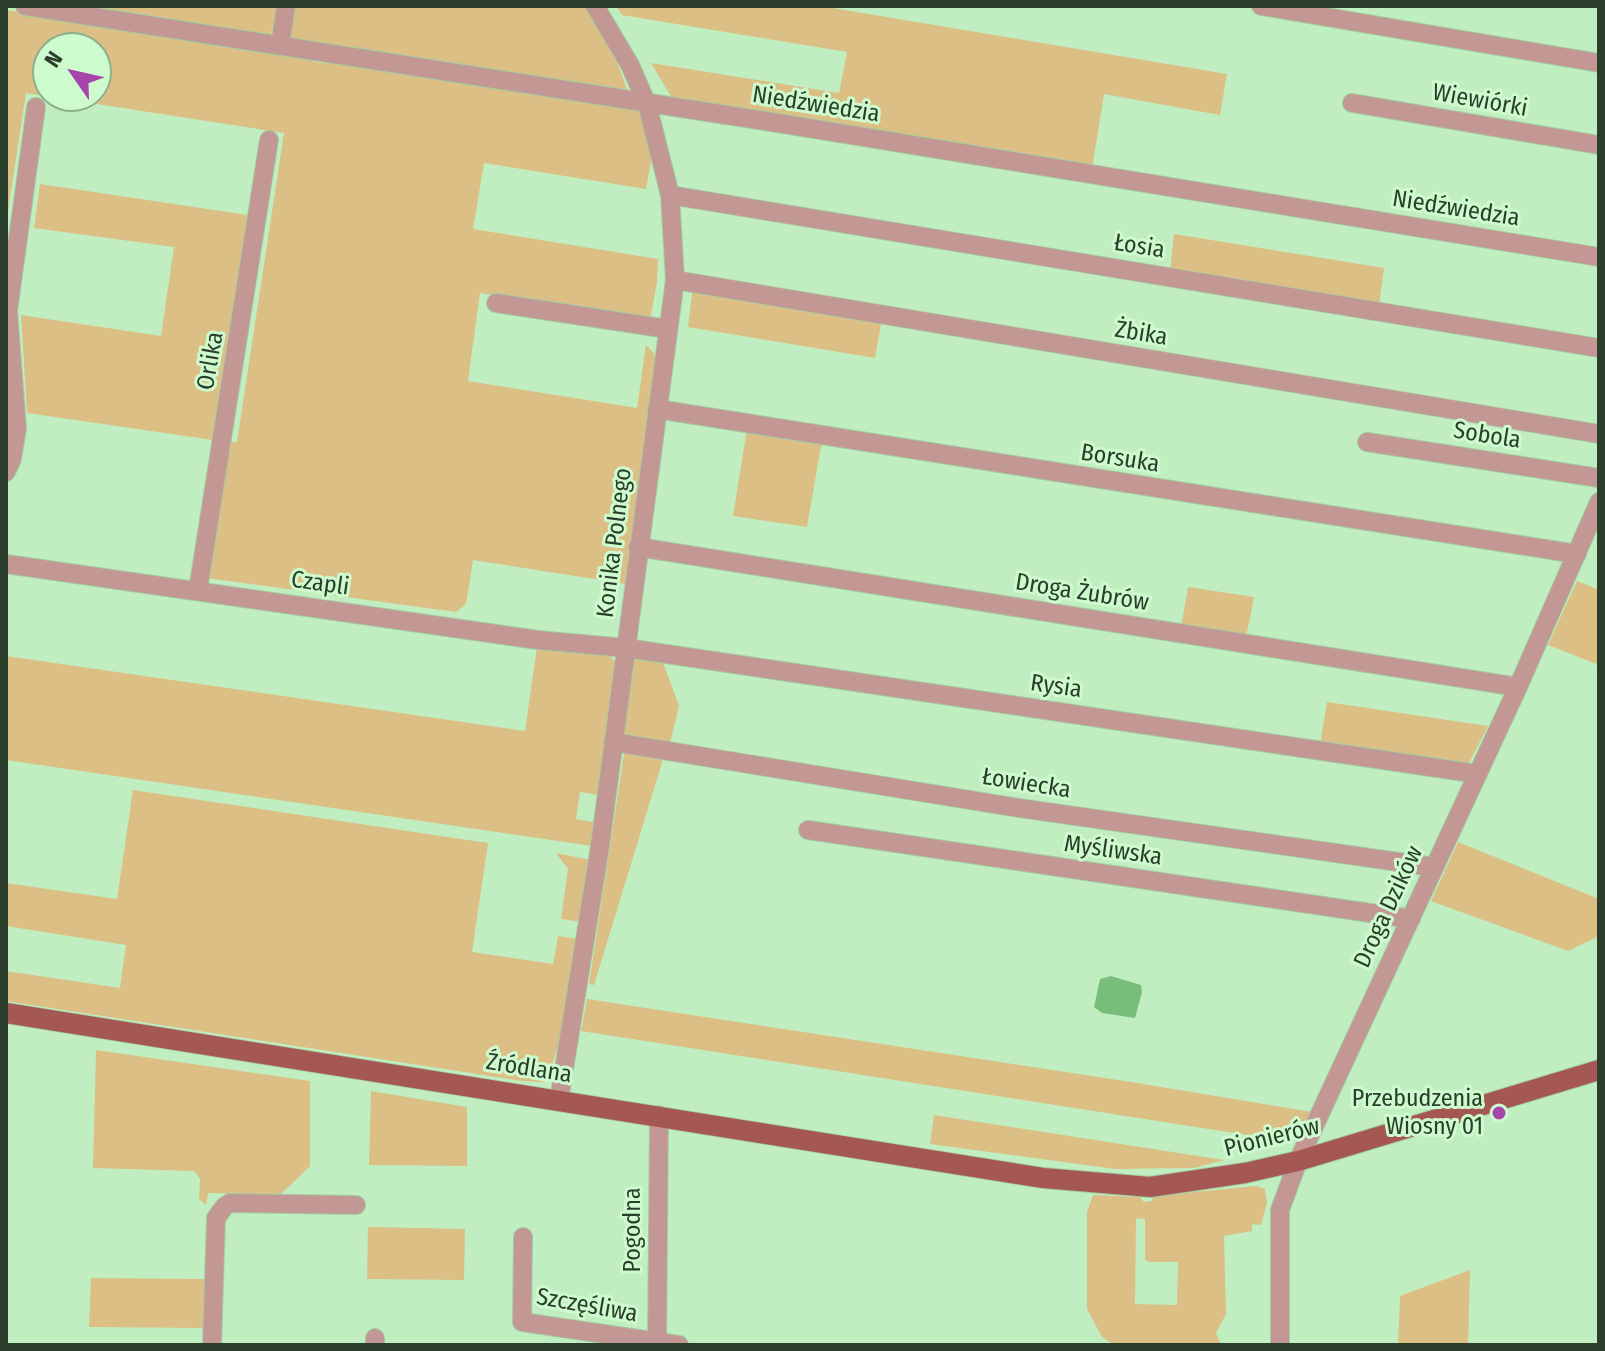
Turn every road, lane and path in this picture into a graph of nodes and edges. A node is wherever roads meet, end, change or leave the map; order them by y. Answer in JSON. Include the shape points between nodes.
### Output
{"nodes":[{"id":1,"x":25,"y":6,"type":"edge"},
{"id":2,"x":286,"y":6,"type":"edge"},
{"id":3,"x":595,"y":6,"type":"edge"},
{"id":4,"x":1261,"y":6,"type":"edge"},
{"id":5,"x":280,"y":46,"type":"junction"},
{"id":6,"x":1599,"y":63,"type":"edge"},
{"id":7,"x":1352,"y":103,"type":"dead end"},
{"id":8,"x":647,"y":104,"type":"junction"},
{"id":9,"x":35,"y":112,"type":"edge"},
{"id":10,"x":269,"y":140,"type":"dead end"},
{"id":11,"x":1599,"y":145,"type":"edge"},
{"id":12,"x":670,"y":195,"type":"junction"},
{"id":13,"x":1599,"y":257,"type":"edge"},
{"id":14,"x":675,"y":280,"type":"junction"},
{"id":15,"x":496,"y":303,"type":"dead end"},
{"id":16,"x":668,"y":329,"type":"junction"},
{"id":17,"x":1599,"y":348,"type":"edge"},
{"id":18,"x":657,"y":409,"type":"junction"},
{"id":19,"x":1599,"y":434,"type":"edge"},
{"id":20,"x":1367,"y":442,"type":"dead end"},
{"id":21,"x":6,"y":472,"type":"edge"},
{"id":22,"x":1599,"y":478,"type":"edge"},
{"id":23,"x":1599,"y":502,"type":"edge"},
{"id":24,"x":638,"y":547,"type":"junction"},
{"id":25,"x":1577,"y":554,"type":"junction"},
{"id":26,"x":6,"y":564,"type":"edge"},
{"id":27,"x":198,"y":590,"type":"junction"},
{"id":28,"x":626,"y":648,"type":"junction"},
{"id":29,"x":1518,"y":687,"type":"junction"},
{"id":30,"x":613,"y":742,"type":"junction"},
{"id":31,"x":1478,"y":774,"type":"junction"},
{"id":32,"x":808,"y":830,"type":"dead end"},
{"id":33,"x":1434,"y":867,"type":"junction"},
{"id":34,"x":1411,"y":919,"type":"junction"},
{"id":35,"x":6,"y":1013,"type":"edge"},
{"id":36,"x":1599,"y":1070,"type":"edge"},
{"id":37,"x":559,"y":1100,"type":"junction"},
{"id":38,"x":659,"y":1115,"type":"junction"},
{"id":39,"x":1298,"y":1161,"type":"junction"},
{"id":40,"x":1043,"y":1178,"type":"joint"},
{"id":41,"x":356,"y":1205,"type":"dead end"},
{"id":42,"x":523,"y":1237,"type":"dead end"},
{"id":43,"x":657,"y":1344,"type":"edge"},
{"id":44,"x":212,"y":1345,"type":"edge"},
{"id":45,"x":679,"y":1345,"type":"edge"},
{"id":46,"x":1280,"y":1345,"type":"edge"}],
"edges":[{"from":1,"to":5,"type":"street","name":"Niedźwiedzia"},
{"from":2,"to":5,"type":"street"},
{"from":3,"to":8,"type":"street","name":"Konika Polnego"},
{"from":4,"to":6,"type":"street"},
{"from":5,"to":8,"type":"street","name":"Niedźwiedzia"},
{"from":7,"to":11,"type":"street","name":"Wiewiórki"},
{"from":8,"to":12,"type":"street","name":"Konika Polnego"},
{"from":8,"to":13,"type":"street","name":"Niedźwiedzia"},
{"from":9,"to":21,"type":"street","via":[[8,311],[17,428]]},
{"from":10,"to":27,"type":"street","name":"Orlika"},
{"from":12,"to":14,"type":"street","name":"Konika Polnego"},
{"from":12,"to":17,"type":"street","name":"Łosia"},
{"from":14,"to":16,"type":"street","name":"Konika Polnego"},
{"from":14,"to":19,"type":"street","name":"Żbika"},
{"from":15,"to":16,"type":"street"},
{"from":16,"to":18,"type":"street","name":"Konika Polnego"},
{"from":18,"to":24,"type":"street","name":"Konika Polnego"},
{"from":18,"to":25,"type":"street","name":"Borsuka"},
{"from":20,"to":22,"type":"street","name":"Sobola"},
{"from":23,"to":25,"type":"street","name":"Droga Dzików"},
{"from":24,"to":28,"type":"street","name":"Konika Polnego"},
{"from":24,"to":29,"type":"street","name":"Droga Żubrów"},
{"from":25,"to":29,"type":"street","name":"Droga Dzików"},
{"from":26,"to":27,"type":"street","name":"Czapli"},
{"from":27,"to":28,"type":"street","name":"Czapli"},
{"from":28,"to":30,"type":"street","name":"Konika Polnego"},
{"from":28,"to":31,"type":"street","name":"Rysia"},
{"from":29,"to":31,"type":"street","name":"Droga Dzików"},
{"from":30,"to":33,"type":"street","name":"Łowiecka","via":[[1019,808]]},
{"from":30,"to":37,"type":"street","name":"Konika Polnego"},
{"from":31,"to":33,"type":"street","name":"Droga Dzików"},
{"from":32,"to":34,"type":"street","name":"Myśliwska"},
{"from":33,"to":34,"type":"street","name":"Droga Dzików"},
{"from":34,"to":39,"type":"street","name":"Droga Dzików"},
{"from":35,"to":37,"type":"main road","name":"Źródlana"},
{"from":36,"to":39,"type":"main road","name":"Pionierów"},
{"from":37,"to":38,"type":"main road","name":"Źródlana"},
{"from":38,"to":40,"type":"main road","name":"Źródlana"},
{"from":38,"to":43,"type":"street","name":"Pogodna"},
{"from":39,"to":40,"type":"main road","name":"Pionierów","via":[[1150,1187]]},
{"from":39,"to":46,"type":"street","name":"Droga Dzików","via":[[1280,1210]]},
{"from":41,"to":44,"type":"street","via":[[225,1206],[216,1218]]},
{"from":42,"to":43,"type":"street","name":"Szczęśliwa","via":[[522,1322]]},
{"from":43,"to":45,"type":"street","name":"Szczęśliwa"}]}
